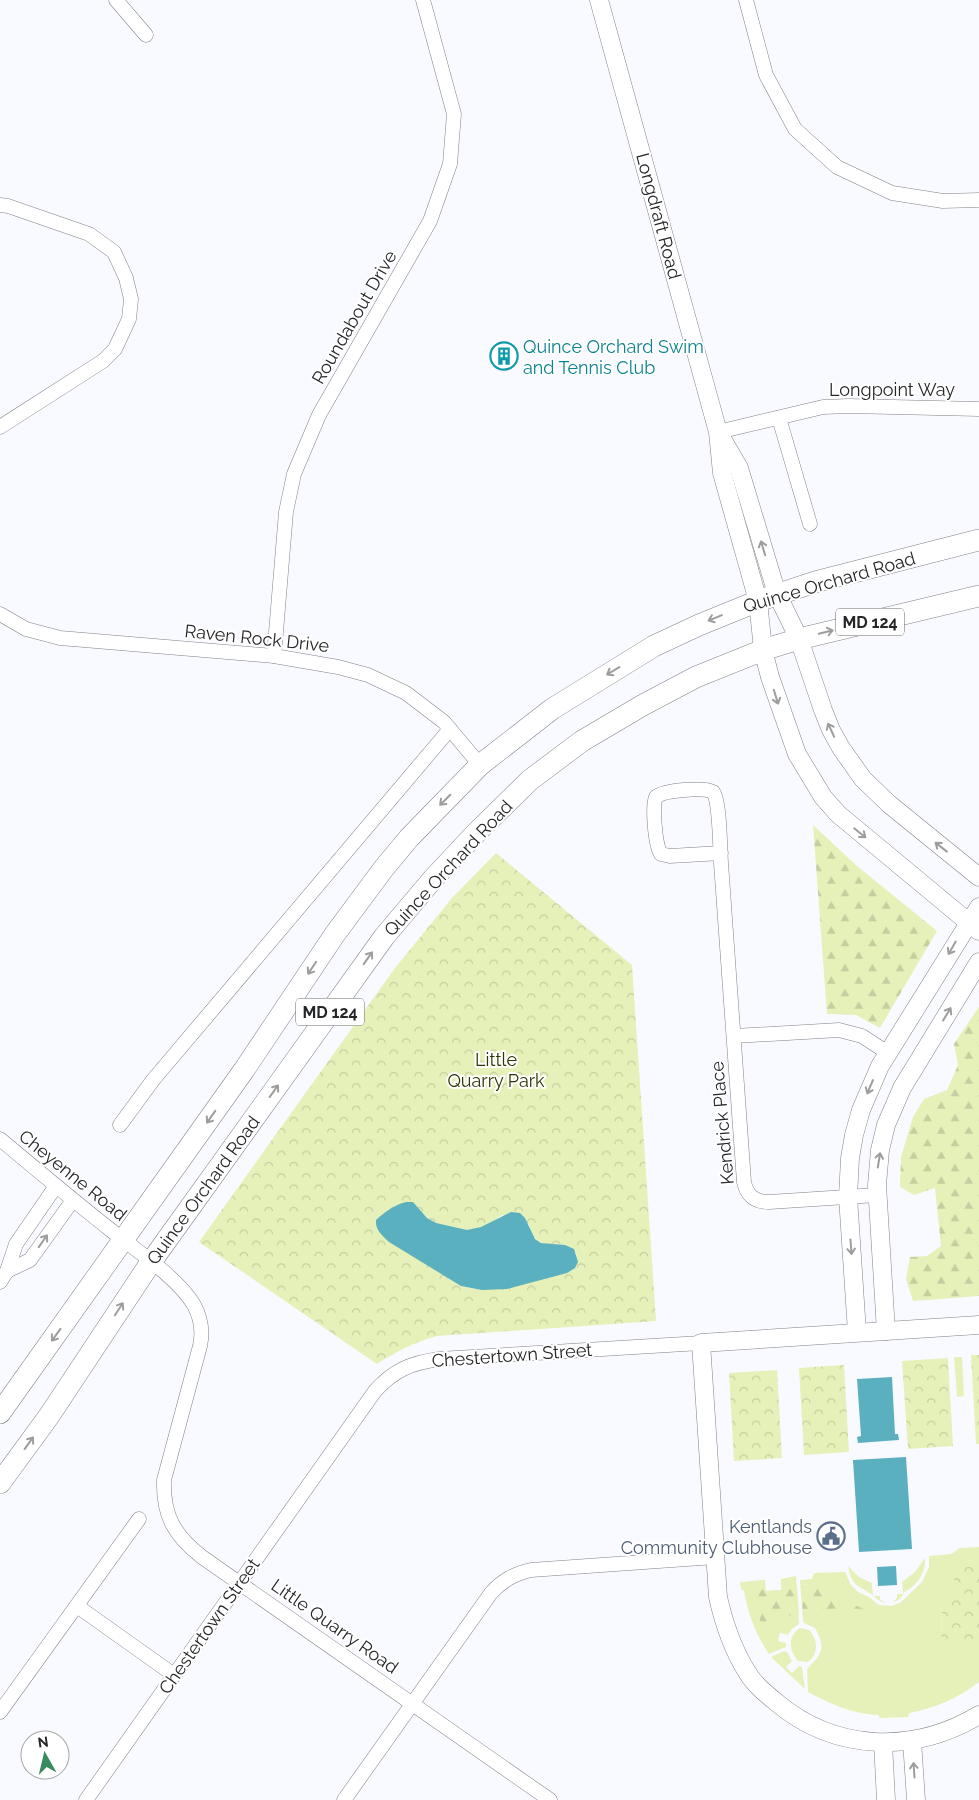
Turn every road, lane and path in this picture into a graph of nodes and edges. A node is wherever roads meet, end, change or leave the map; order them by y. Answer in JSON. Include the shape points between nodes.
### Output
{"nodes":[{"id":1,"x":116,"y":0,"type":"edge"},
{"id":2,"x":423,"y":0,"type":"edge"},
{"id":3,"x":599,"y":0,"type":"edge"},
{"id":4,"x":746,"y":0,"type":"edge"},
{"id":5,"x":146,"y":35,"type":"dead end"},
{"id":6,"x":979,"y":200,"type":"edge"},
{"id":7,"x":0,"y":205,"type":"edge"},
{"id":8,"x":979,"y":408,"type":"edge"},
{"id":9,"x":779,"y":418,"type":"junction"},
{"id":10,"x":0,"y":427,"type":"edge"},
{"id":11,"x":718,"y":432,"type":"junction"},
{"id":12,"x":810,"y":524,"type":"dead end"},
{"id":13,"x":979,"y":540,"type":"edge"},
{"id":14,"x":979,"y":596,"type":"edge"},
{"id":15,"x":767,"y":598,"type":"junction"},
{"id":16,"x":0,"y":614,"type":"edge"},
{"id":17,"x":799,"y":639,"type":"junction"},
{"id":18,"x":762,"y":650,"type":"junction"},
{"id":19,"x":274,"y":656,"type":"junction"},
{"id":20,"x":450,"y":729,"type":"junction"},
{"id":21,"x":480,"y":765,"type":"junction"},
{"id":22,"x":721,"y":853,"type":"junction"},
{"id":23,"x":979,"y":877,"type":"edge"},
{"id":24,"x":979,"y":907,"type":"edge"},
{"id":25,"x":974,"y":927,"type":"edge"},
{"id":26,"x":979,"y":962,"type":"edge"},
{"id":27,"x":734,"y":1036,"type":"junction"},
{"id":28,"x":888,"y":1053,"type":"junction"},
{"id":29,"x":120,"y":1124,"type":"dead end"},
{"id":30,"x":0,"y":1139,"type":"edge"},
{"id":31,"x":56,"y":1186,"type":"junction"},
{"id":32,"x":877,"y":1195,"type":"junction"},
{"id":33,"x":848,"y":1197,"type":"junction"},
{"id":34,"x":73,"y":1200,"type":"junction"},
{"id":35,"x":123,"y":1240,"type":"junction"},
{"id":36,"x":151,"y":1262,"type":"junction"},
{"id":37,"x":4,"y":1277,"type":"edge"},
{"id":38,"x":979,"y":1325,"type":"edge"},
{"id":39,"x":886,"y":1331,"type":"junction"},
{"id":40,"x":857,"y":1332,"type":"junction"},
{"id":41,"x":701,"y":1343,"type":"junction"},
{"id":42,"x":0,"y":1413,"type":"edge"},
{"id":43,"x":0,"y":1483,"type":"edge"},
{"id":44,"x":139,"y":1519,"type":"dead end"},
{"id":45,"x":715,"y":1558,"type":"junction"},
{"id":46,"x":240,"y":1583,"type":"junction"},
{"id":47,"x":77,"y":1606,"type":"junction"},
{"id":48,"x":174,"y":1675,"type":"junction"},
{"id":49,"x":413,"y":1703,"type":"junction"},
{"id":50,"x":0,"y":1712,"type":"edge"},
{"id":51,"x":979,"y":1715,"type":"edge"},
{"id":52,"x":912,"y":1741,"type":"junction"},
{"id":53,"x":883,"y":1743,"type":"junction"},
{"id":54,"x":86,"y":1800,"type":"edge"},
{"id":55,"x":344,"y":1800,"type":"edge"},
{"id":56,"x":550,"y":1800,"type":"edge"},
{"id":57,"x":886,"y":1800,"type":"edge"},
{"id":58,"x":916,"y":1800,"type":"edge"}],
"edges":[{"from":1,"to":5,"type":"street"},
{"from":2,"to":19,"type":"street","name":"Roundabout Drive","via":[[454,114],[450,164],[430,221],[319,415],[294,474],[286,512]]},
{"from":3,"to":11,"type":"street","name":"Longdraft Road"},
{"from":4,"to":6,"type":"street","via":[[766,75],[791,122],[837,167],[892,193],[943,201]]},
{"from":7,"to":10,"type":"street","via":[[89,234],[114,252],[131,299],[129,319],[115,349],[103,361]]},
{"from":8,"to":9,"type":"street","name":"Longpoint Way","via":[[823,407]]},
{"from":9,"to":11,"type":"street","name":"Longpoint Way"},
{"from":9,"to":12,"type":"street"},
{"from":11,"to":15,"type":"street","name":"Longdraft Road","via":[[739,468]]},
{"from":13,"to":15,"type":"main road","name":"Quince Orchard Road","number":"MD 124","via":[[815,582]]},
{"from":17,"to":14,"type":"main road","name":"Quince Orchard Road","number":"MD 124","one_way":true},
{"from":15,"to":17,"type":"street"},
{"from":15,"to":18,"type":"street"},
{"from":15,"to":21,"type":"main road","name":"Quince Orchard Road","number":"MD 124","one_way":true,"via":[[654,646],[552,709]]},
{"from":16,"to":19,"type":"street","name":"Raven Rock Drive","via":[[26,629],[60,638]]},
{"from":17,"to":18,"type":"main road","name":"Quince Orchard Road","number":"MD 124"},
{"from":23,"to":17,"type":"street","one_way":true,"via":[[889,804],[852,765],[830,730]]},
{"from":18,"to":25,"type":"street","one_way":true,"via":[[796,754],[824,797],[838,814]]},
{"from":36,"to":18,"type":"main road","name":"Quince Orchard Road","number":"MD 124","one_way":true,"via":[[384,937],[477,832],[530,780],[582,741],[696,677]]},
{"from":19,"to":20,"type":"street","name":"Raven Rock Drive","via":[[368,675],[406,693]]},
{"from":20,"to":21,"type":"street","name":"Raven Rock Drive"},
{"from":20,"to":29,"type":"street","via":[[153,1080]]},
{"from":21,"to":35,"type":"main road","name":"Quince Orchard Road","number":"MD 124","one_way":true,"via":[[384,868]]},
{"from":22,"to":22,"type":"street","name":"Kendrick Place","via":[[717,801],[713,792],[664,792],[656,796],[657,846],[661,854]]},
{"from":22,"to":27,"type":"street","name":"Kendrick Place"},
{"from":24,"to":25,"type":"street"},
{"from":25,"to":28,"type":"street","one_way":true},
{"from":32,"to":26,"type":"street","one_way":true,"via":[[880,1150],[892,1109]]},
{"from":27,"to":28,"type":"street","name":"Kendrick Place","via":[[838,1030],[862,1036]]},
{"from":27,"to":33,"type":"street","name":"Kendrick Place","via":[[744,1182],[748,1194],[765,1202]]},
{"from":28,"to":33,"type":"street","one_way":true,"via":[[871,1086],[854,1135]]},
{"from":30,"to":31,"type":"street","name":"Cheyenne Road"},
{"from":31,"to":34,"type":"street","name":"Cheyenne Road"},
{"from":31,"to":37,"type":"street","via":[[16,1244]]},
{"from":32,"to":33,"type":"street","name":"Kendrick Place"},
{"from":32,"to":39,"type":"street"},
{"from":33,"to":40,"type":"street","one_way":true},
{"from":34,"to":35,"type":"street","name":"Cheyenne Road"},
{"from":37,"to":34,"type":"street","one_way":true,"via":[[30,1260]]},
{"from":35,"to":36,"type":"street","name":"Little Quarry Road"},
{"from":35,"to":42,"type":"main road","name":"Quince Orchard Road","number":"MD 124","one_way":true},
{"from":43,"to":36,"type":"main road","name":"Quince Orchard Road","number":"MD 124","one_way":true},
{"from":36,"to":46,"type":"street","name":"Little Quarry Road","via":[[188,1296],[202,1328],[197,1361],[164,1480],[167,1513],[176,1531],[192,1549]]},
{"from":38,"to":39,"type":"street","name":"Chestertown Street"},
{"from":39,"to":40,"type":"street","name":"Chestertown Street"},
{"from":40,"to":41,"type":"street","name":"Chestertown Street"},
{"from":41,"to":45,"type":"street"},
{"from":41,"to":46,"type":"street","name":"Chestertown Street","via":[[438,1358],[403,1368],[375,1391]]},
{"from":44,"to":47,"type":"street"},
{"from":45,"to":49,"type":"street","via":[[548,1568],[515,1574],[491,1593]]},
{"from":45,"to":53,"type":"street","via":[[718,1597],[728,1633],[748,1673],[762,1690],[785,1710],[828,1732]]},
{"from":46,"to":48,"type":"street","name":"Chestertown Street"},
{"from":46,"to":49,"type":"street","name":"Little Quarry Road"},
{"from":47,"to":48,"type":"street"},
{"from":47,"to":50,"type":"street"},
{"from":48,"to":54,"type":"street","name":"Chestertown Street"},
{"from":49,"to":55,"type":"street"},
{"from":49,"to":56,"type":"street","name":"Little Quarry Road"},
{"from":51,"to":52,"type":"street","via":[[949,1731]]},
{"from":52,"to":53,"type":"street"},
{"from":58,"to":52,"type":"street","one_way":true},
{"from":53,"to":57,"type":"street"}]}
